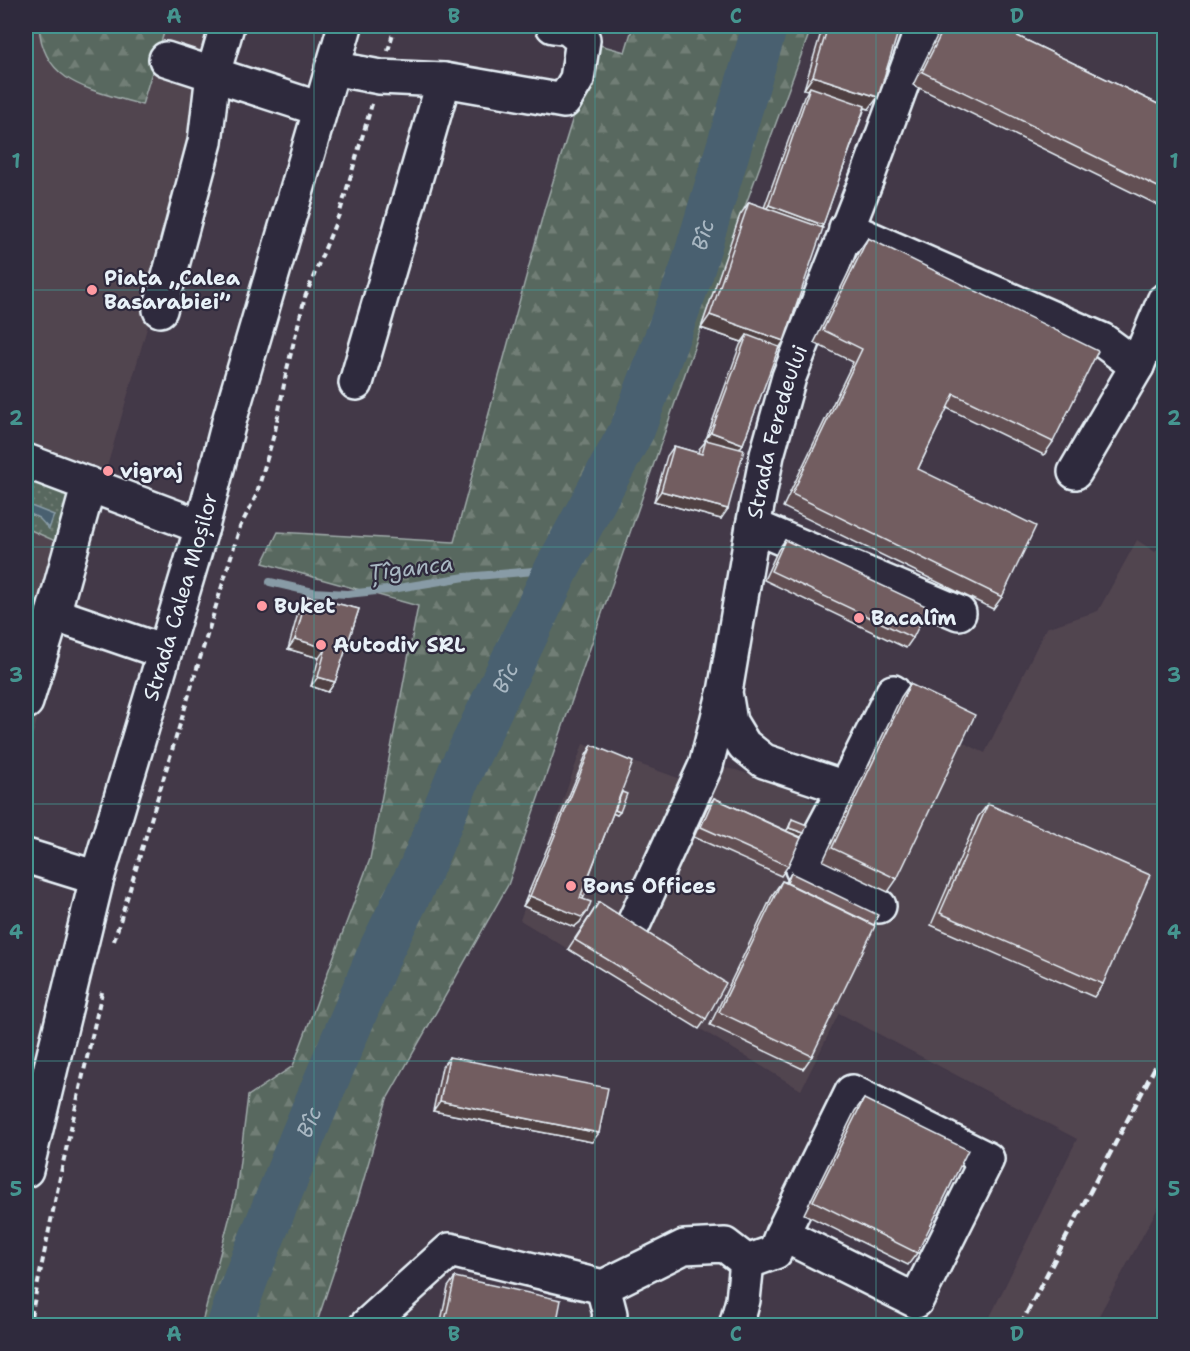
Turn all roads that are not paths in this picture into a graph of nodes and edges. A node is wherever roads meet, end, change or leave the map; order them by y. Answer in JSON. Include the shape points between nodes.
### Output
{"nodes":[{"id":1,"x":227,"y":26,"type":"edge"},
{"id":2,"x":345,"y":26,"type":"edge"},
{"id":3,"x":553,"y":26,"type":"edge"},
{"id":4,"x":923,"y":26,"type":"edge"},
{"id":5,"x":166,"y":59,"type":"dead end"},
{"id":6,"x":332,"y":68,"type":"junction"},
{"id":7,"x":213,"y":74,"type":"junction"},
{"id":8,"x":444,"y":80,"type":"junction"},
{"id":9,"x":320,"y":109,"type":"junction"},
{"id":10,"x":846,"y":228,"type":"junction"},
{"id":11,"x":1164,"y":302,"type":"edge"},
{"id":12,"x":160,"y":310,"type":"dead end"},
{"id":13,"x":1137,"y":366,"type":"junction"},
{"id":14,"x":356,"y":383,"type":"dead end"},
{"id":15,"x":26,"y":461,"type":"edge"},
{"id":16,"x":1075,"y":472,"type":"dead end"},
{"id":17,"x":89,"y":484,"type":"junction"},
{"id":18,"x":753,"y":526,"type":"junction"},
{"id":19,"x":202,"y":527,"type":"junction"},
{"id":20,"x":959,"y":613,"type":"dead end"},
{"id":21,"x":53,"y":614,"type":"junction"},
{"id":22,"x":164,"y":652,"type":"junction"},
{"id":23,"x":725,"y":692,"type":"junction"},
{"id":24,"x":893,"y":692,"type":"dead end"},
{"id":25,"x":26,"y":702,"type":"edge"},
{"id":26,"x":845,"y":788,"type":"junction"},
{"id":27,"x":26,"y":856,"type":"edge"},
{"id":28,"x":97,"y":878,"type":"junction"},
{"id":29,"x":879,"y":906,"type":"dead end"},
{"id":30,"x":633,"y":925,"type":"edge"},
{"id":31,"x":26,"y":1170,"type":"edge"},
{"id":32,"x":782,"y":1234,"type":"junction"},
{"id":33,"x":747,"y":1262,"type":"junction"},
{"id":34,"x":603,"y":1287,"type":"junction"},
{"id":35,"x":366,"y":1326,"type":"edge"},
{"id":36,"x":608,"y":1326,"type":"edge"},
{"id":37,"x":736,"y":1326,"type":"edge"}],
"edges":[{"from":1,"to":7,"type":"main road"},
{"from":2,"to":6,"type":"main road","name":"Strada Calea Moșilor"},
{"from":3,"to":8,"type":"main road","via":[[568,28],[583,40],[577,79],[564,100]]},
{"from":4,"to":10,"type":"main road","name":"Strada Feredeului"},
{"from":5,"to":7,"type":"main road"},
{"from":6,"to":8,"type":"main road","via":[[380,77]]},
{"from":6,"to":9,"type":"main road","name":"Strada Calea Moșilor"},
{"from":7,"to":9,"type":"main road"},
{"from":7,"to":12,"type":"main road","via":[[205,142]]},
{"from":8,"to":14,"type":"main road"},
{"from":9,"to":19,"type":"main road","name":"Strada Calea Moșilor"},
{"from":10,"to":13,"type":"main road","via":[[1102,340]]},
{"from":10,"to":18,"type":"main road","name":"Strada Feredeului","via":[[789,377],[767,455]]},
{"from":11,"to":13,"type":"main road"},
{"from":13,"to":16,"type":"main road"},
{"from":15,"to":17,"type":"main road"},
{"from":17,"to":19,"type":"main road"},
{"from":17,"to":21,"type":"main road"},
{"from":18,"to":20,"type":"main road"},
{"from":18,"to":23,"type":"main road","name":"Strada Feredeului"},
{"from":19,"to":22,"type":"main road","name":"Strada Calea Moșilor"},
{"from":21,"to":22,"type":"main road"},
{"from":21,"to":25,"type":"main road"},
{"from":22,"to":28,"type":"main road","name":"Strada Calea Moșilor"},
{"from":23,"to":26,"type":"main road","name":"Strada Feredeului","via":[[730,723],[744,745],[764,761]]},
{"from":23,"to":30,"type":"main road","via":[[705,765]]},
{"from":24,"to":26,"type":"main road"},
{"from":26,"to":29,"type":"main road","via":[[802,869]]},
{"from":27,"to":28,"type":"main road"},
{"from":28,"to":31,"type":"main road","name":"Strada Calea Moșilor"},
{"from":32,"to":32,"type":"main road","via":[[916,1301],[987,1159],[852,1092]]},
{"from":32,"to":33,"type":"main road","via":[[775,1252]]},
{"from":33,"to":34,"type":"main road","via":[[725,1245],[684,1247]]},
{"from":33,"to":37,"type":"main road"},
{"from":34,"to":35,"type":"main road","via":[[450,1250]]},
{"from":34,"to":36,"type":"main road","via":[[610,1314]]}]}
